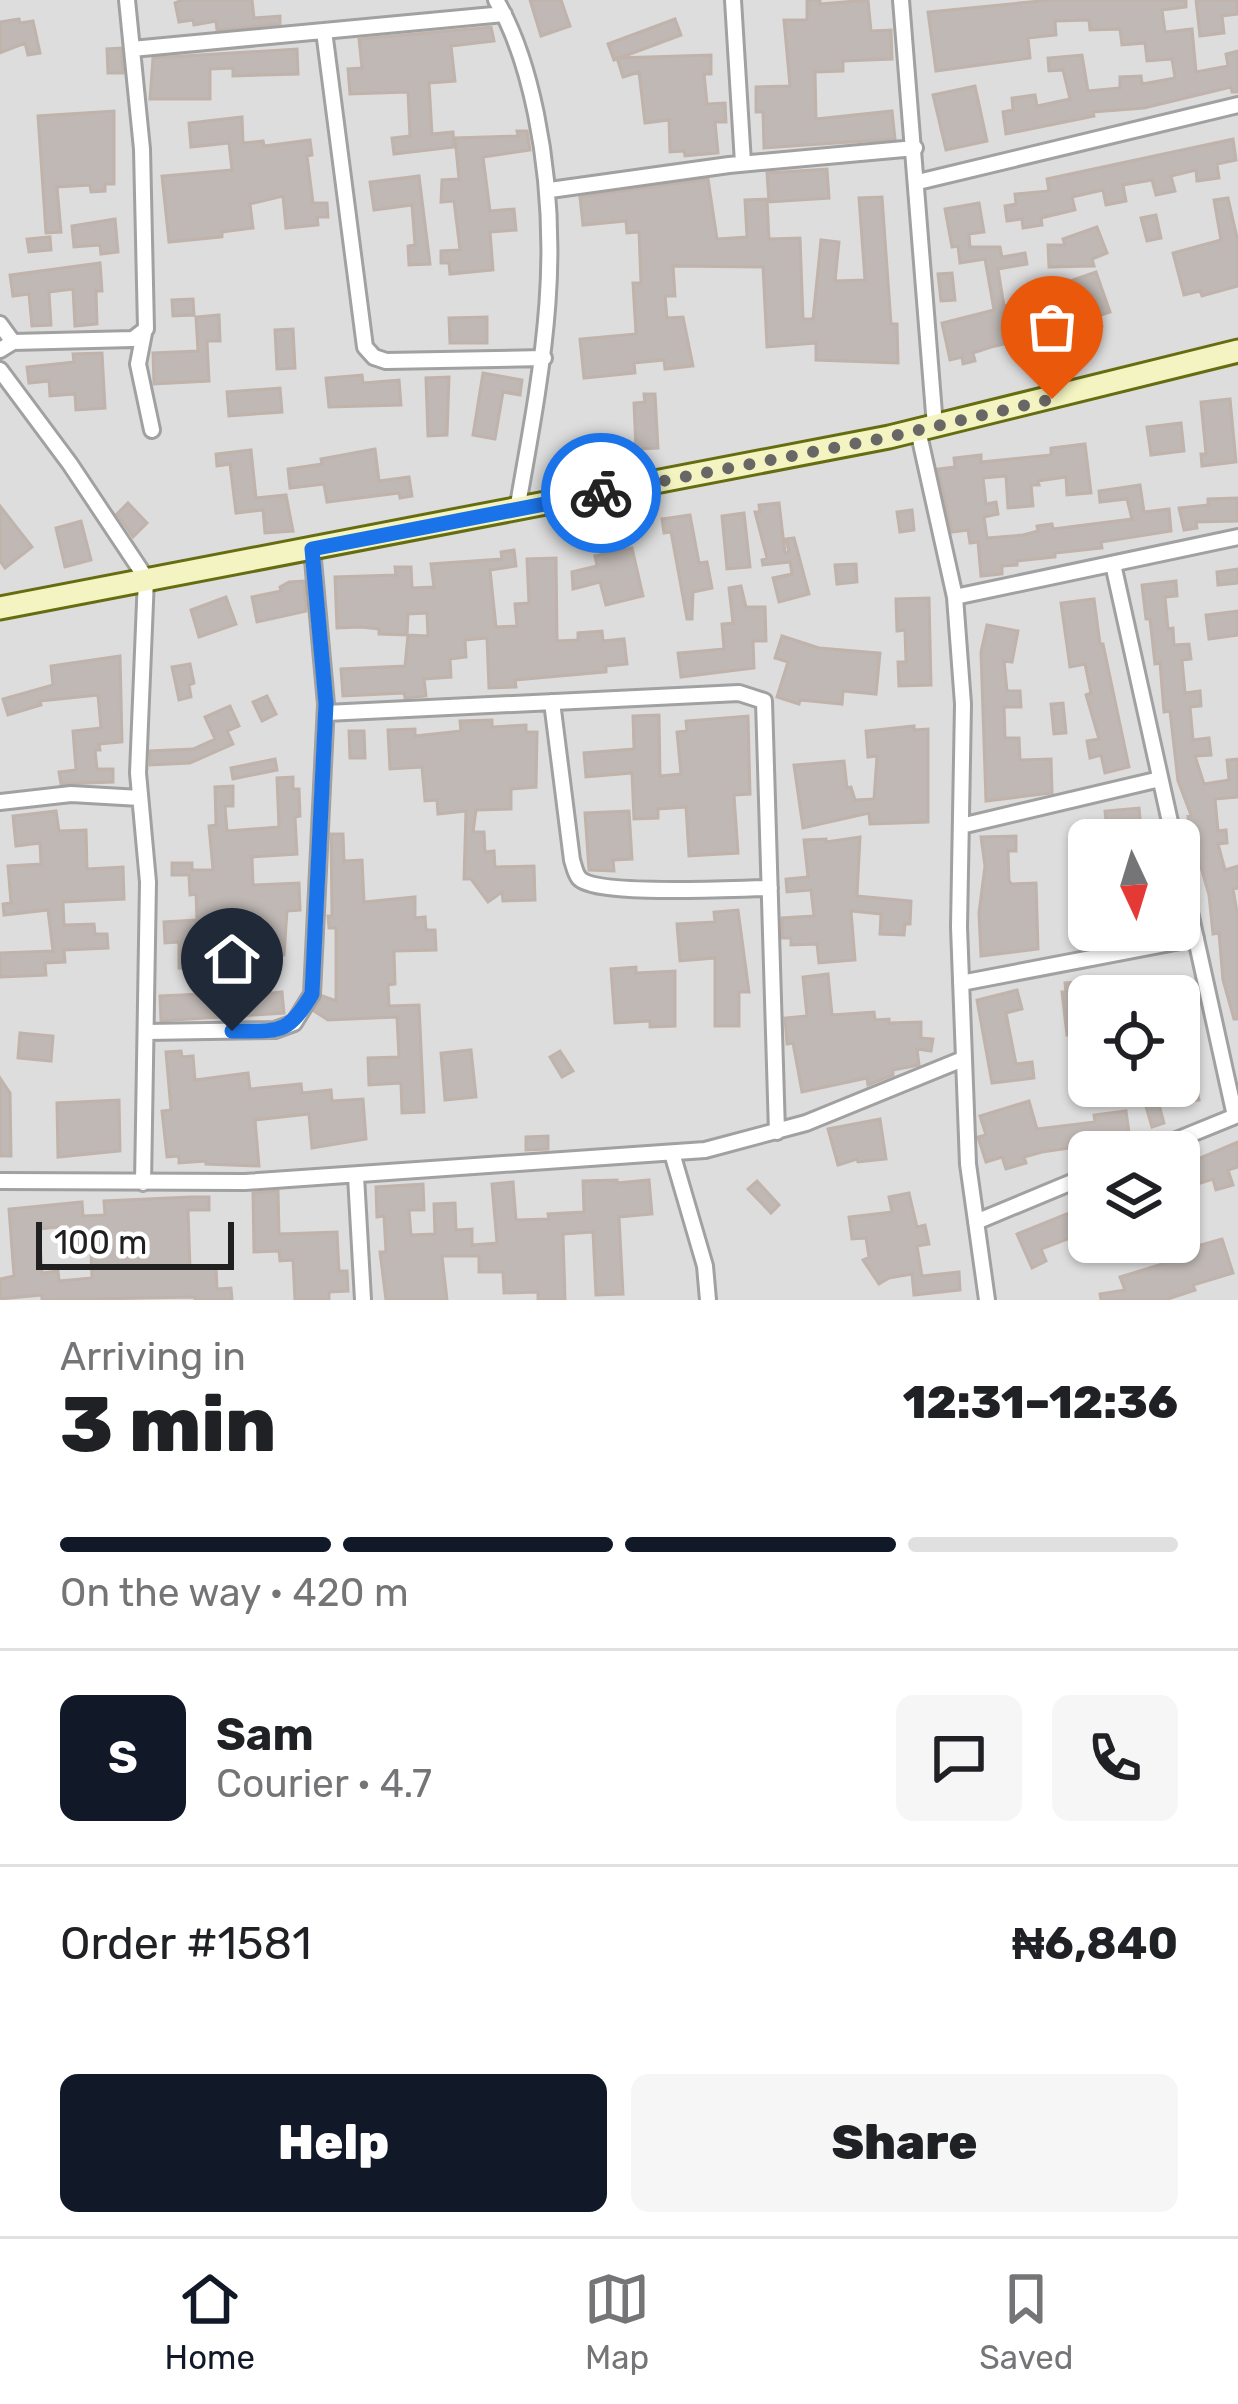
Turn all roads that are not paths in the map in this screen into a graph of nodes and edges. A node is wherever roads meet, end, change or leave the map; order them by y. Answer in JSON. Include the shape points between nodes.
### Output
{"nodes":[{"id":1,"x":127,"y":0,"type":"edge"},
{"id":2,"x":733,"y":0,"type":"edge"},
{"id":3,"x":901,"y":0,"type":"edge"},
{"id":4,"x":500,"y":7,"type":"edge"},
{"id":5,"x":324,"y":31,"type":"junction"},
{"id":6,"x":132,"y":49,"type":"junction"},
{"id":7,"x":1238,"y":105,"type":"edge"},
{"id":8,"x":915,"y":148,"type":"junction"},
{"id":9,"x":743,"y":164,"type":"junction"},
{"id":10,"x":918,"y":182,"type":"junction"},
{"id":11,"x":550,"y":190,"type":"junction"},
{"id":12,"x":0,"y":324,"type":"edge"},
{"id":13,"x":144,"y":333,"type":"junction"},
{"id":14,"x":7,"y":346,"type":"edge"},
{"id":15,"x":1238,"y":351,"type":"edge"},
{"id":16,"x":544,"y":358,"type":"junction"},
{"id":17,"x":0,"y":370,"type":"edge"},
{"id":18,"x":927,"y":428,"type":"junction"},
{"id":19,"x":152,"y":430,"type":"dead end"},
{"id":20,"x":518,"y":509,"type":"junction"},
{"id":21,"x":1238,"y":537,"type":"edge"},
{"id":22,"x":312,"y":549,"type":"junction"},
{"id":23,"x":1113,"y":564,"type":"junction"},
{"id":24,"x":146,"y":578,"type":"junction"},
{"id":25,"x":955,"y":597,"type":"junction"},
{"id":26,"x":0,"y":608,"type":"edge"},
{"id":27,"x":552,"y":702,"type":"junction"},
{"id":28,"x":326,"y":713,"type":"junction"},
{"id":29,"x":1160,"y":778,"type":"junction"},
{"id":30,"x":140,"y":798,"type":"junction"},
{"id":31,"x":0,"y":802,"type":"edge"},
{"id":32,"x":1169,"y":819,"type":"edge"},
{"id":33,"x":961,"y":826,"type":"junction"},
{"id":34,"x":770,"y":888,"type":"junction"},
{"id":35,"x":1128,"y":951,"type":"edge"},
{"id":36,"x":1199,"y":951,"type":"edge"},
{"id":37,"x":961,"y":983,"type":"junction"},
{"id":38,"x":146,"y":1032,"type":"junction"},
{"id":39,"x":963,"y":1059,"type":"junction"},
{"id":40,"x":1237,"y":1115,"type":"edge"},
{"id":41,"x":1198,"y":1131,"type":"edge"},
{"id":42,"x":777,"y":1132,"type":"junction"},
{"id":43,"x":672,"y":1153,"type":"junction"},
{"id":44,"x":356,"y":1176,"type":"junction"},
{"id":45,"x":0,"y":1180,"type":"edge"},
{"id":46,"x":143,"y":1183,"type":"junction"},
{"id":47,"x":1068,"y":1184,"type":"edge"},
{"id":48,"x":976,"y":1222,"type":"junction"},
{"id":49,"x":363,"y":1300,"type":"edge"},
{"id":50,"x":708,"y":1300,"type":"edge"},
{"id":51,"x":987,"y":1300,"type":"edge"}],
"edges":[{"from":1,"to":6,"type":"street"},
{"from":2,"to":9,"type":"street"},
{"from":3,"to":8,"type":"street"},
{"from":4,"to":5,"type":"street"},
{"from":4,"to":11,"type":"street","via":[[532,95]]},
{"from":5,"to":6,"type":"street"},
{"from":5,"to":16,"type":"street","via":[[365,347],[386,361]]},
{"from":6,"to":13,"type":"street"},
{"from":7,"to":10,"type":"street"},
{"from":8,"to":9,"type":"street"},
{"from":8,"to":10,"type":"street"},
{"from":9,"to":11,"type":"street"},
{"from":10,"to":18,"type":"street"},
{"from":11,"to":16,"type":"street"},
{"from":12,"to":14,"type":"street"},
{"from":13,"to":14,"type":"street"},
{"from":13,"to":19,"type":"street","via":[[139,364]]},
{"from":15,"to":18,"type":"main road"},
{"from":16,"to":20,"type":"street"},
{"from":17,"to":24,"type":"street"},
{"from":18,"to":20,"type":"main road"},
{"from":18,"to":25,"type":"street"},
{"from":20,"to":22,"type":"main road"},
{"from":21,"to":23,"type":"street"},
{"from":22,"to":24,"type":"main road"},
{"from":22,"to":28,"type":"street"},
{"from":23,"to":25,"type":"street"},
{"from":23,"to":29,"type":"street"},
{"from":24,"to":26,"type":"main road"},
{"from":24,"to":30,"type":"street"},
{"from":25,"to":33,"type":"street"},
{"from":27,"to":28,"type":"street"},
{"from":27,"to":34,"type":"street","via":[[579,878],[628,889]]},
{"from":27,"to":34,"type":"street","via":[[739,693],[764,701]]},
{"from":28,"to":38,"type":"street","via":[[312,994],[294,1023],[274,1030]]},
{"from":29,"to":32,"type":"street"},
{"from":29,"to":33,"type":"street"},
{"from":30,"to":31,"type":"street"},
{"from":30,"to":38,"type":"street"},
{"from":33,"to":37,"type":"street"},
{"from":34,"to":42,"type":"street"},
{"from":35,"to":37,"type":"street"},
{"from":36,"to":40,"type":"street"},
{"from":37,"to":39,"type":"street"},
{"from":38,"to":46,"type":"street"},
{"from":39,"to":42,"type":"street"},
{"from":39,"to":48,"type":"street"},
{"from":40,"to":41,"type":"street"},
{"from":42,"to":43,"type":"street"},
{"from":43,"to":44,"type":"street"},
{"from":43,"to":50,"type":"street"},
{"from":44,"to":46,"type":"street"},
{"from":44,"to":49,"type":"street"},
{"from":45,"to":46,"type":"street"},
{"from":47,"to":48,"type":"street"},
{"from":48,"to":51,"type":"street"}]}
